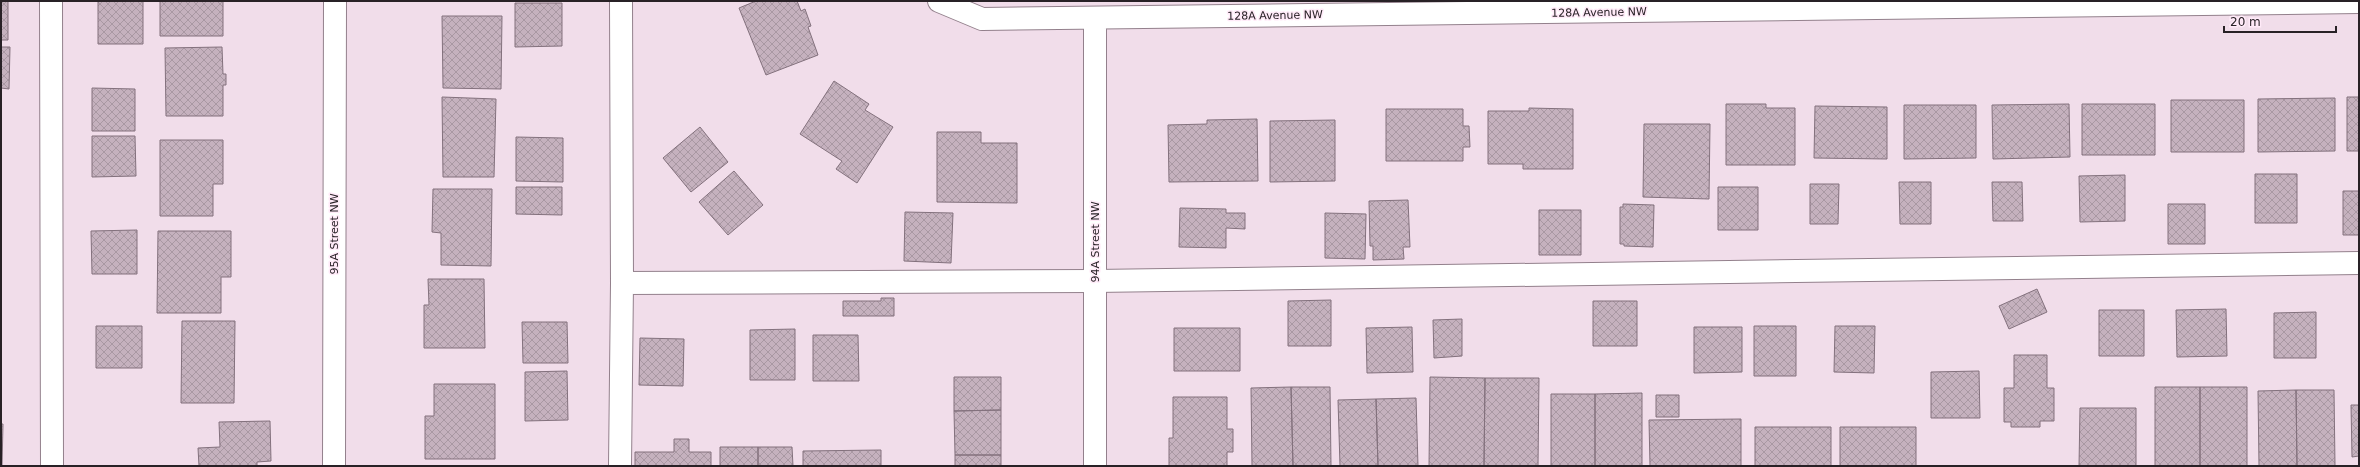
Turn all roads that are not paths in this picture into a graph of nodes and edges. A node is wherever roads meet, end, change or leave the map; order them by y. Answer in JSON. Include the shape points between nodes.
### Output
{"nodes":[{"id":1,"x":51,"y":1,"type":"edge"},
{"id":2,"x":335,"y":1,"type":"edge"},
{"id":3,"x":621,"y":1,"type":"edge"},
{"id":4,"x":939,"y":1,"type":"edge"},
{"id":5,"x":2359,"y":2,"type":"edge"},
{"id":6,"x":1883,"y":4,"type":"edge"},
{"id":7,"x":1597,"y":6,"type":"edge"},
{"id":8,"x":1323,"y":8,"type":"edge"},
{"id":9,"x":1095,"y":18,"type":"junction"},
{"id":10,"x":2359,"y":263,"type":"edge"},
{"id":11,"x":1095,"y":281,"type":"junction"},
{"id":12,"x":622,"y":283,"type":"junction"},
{"id":13,"x":52,"y":466,"type":"edge"},
{"id":14,"x":334,"y":466,"type":"edge"},
{"id":15,"x":620,"y":466,"type":"edge"},
{"id":16,"x":1095,"y":466,"type":"edge"}],
"edges":[{"from":1,"to":13,"type":"street"},
{"from":2,"to":14,"type":"street","name":"95A Street NW"},
{"from":3,"to":12,"type":"street"},
{"from":4,"to":9,"type":"street","name":"128A Avenue NW","via":[[982,19]]},
{"from":5,"to":6,"type":"street","name":"128A Avenue NW"},
{"from":6,"to":7,"type":"street","name":"128A Avenue NW"},
{"from":7,"to":8,"type":"street","name":"128A Avenue NW"},
{"from":8,"to":9,"type":"street","name":"128A Avenue NW"},
{"from":9,"to":11,"type":"street","name":"94A Street NW"},
{"from":10,"to":11,"type":"street"},
{"from":11,"to":12,"type":"street"},
{"from":11,"to":16,"type":"street","name":"94A Street NW"},
{"from":12,"to":15,"type":"street"}]}
